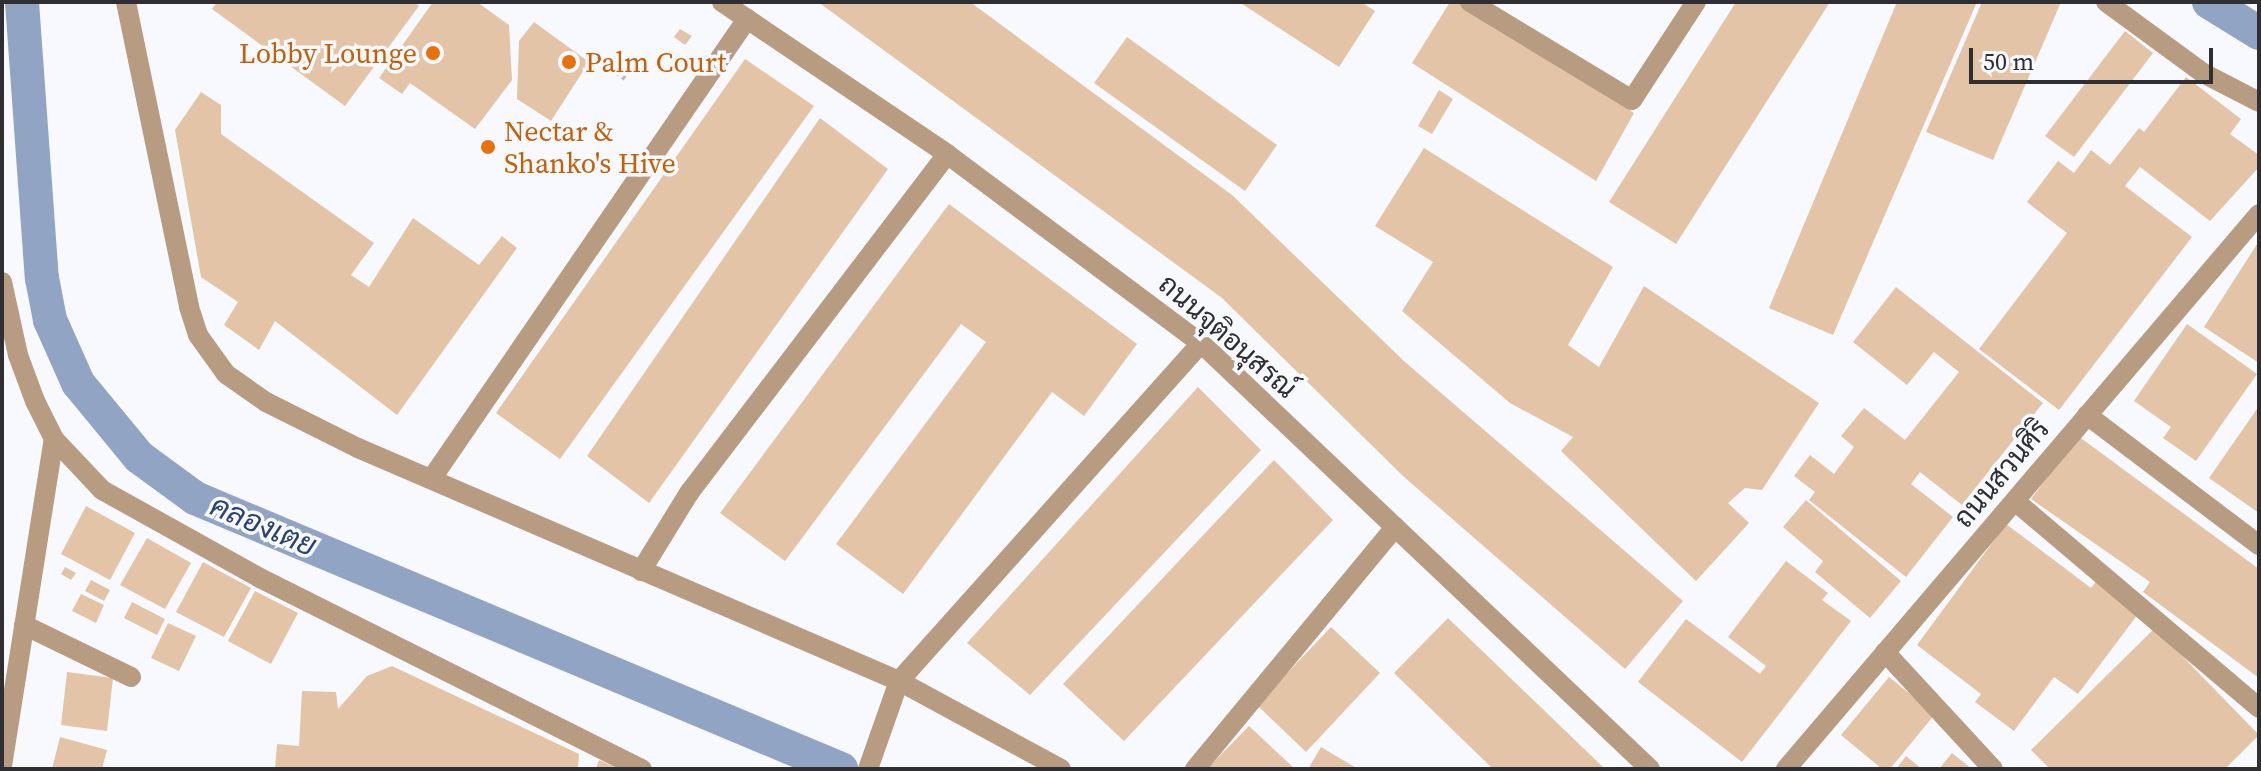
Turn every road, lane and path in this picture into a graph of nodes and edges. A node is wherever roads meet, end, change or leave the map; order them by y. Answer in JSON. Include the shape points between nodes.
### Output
{"nodes":[{"id":1,"x":126,"y":2,"type":"edge"},
{"id":2,"x":722,"y":2,"type":"edge"},
{"id":3,"x":1470,"y":2,"type":"edge"},
{"id":4,"x":1696,"y":2,"type":"edge"},
{"id":5,"x":2106,"y":2,"type":"edge"},
{"id":6,"x":747,"y":19,"type":"junction"},
{"id":7,"x":598,"y":59,"type":"dead end"},
{"id":8,"x":625,"y":78,"type":"dead end"},
{"id":9,"x":2259,"y":102,"type":"edge"},
{"id":10,"x":947,"y":154,"type":"junction"},
{"id":11,"x":2259,"y":214,"type":"edge"},
{"id":12,"x":2,"y":282,"type":"edge"},
{"id":13,"x":1201,"y":343,"type":"junction"},
{"id":14,"x":2087,"y":415,"type":"junction"},
{"id":15,"x":54,"y":439,"type":"junction"},
{"id":16,"x":432,"y":478,"type":"junction"},
{"id":17,"x":2015,"y":501,"type":"junction"},
{"id":18,"x":1395,"y":527,"type":"junction"},
{"id":19,"x":2259,"y":545,"type":"edge"},
{"id":20,"x":641,"y":571,"type":"junction"},
{"id":21,"x":24,"y":625,"type":"junction"},
{"id":22,"x":1885,"y":652,"type":"junction"},
{"id":23,"x":131,"y":677,"type":"dead end"},
{"id":24,"x":899,"y":681,"type":"junction"},
{"id":25,"x":2259,"y":708,"type":"edge"},
{"id":26,"x":2,"y":766,"type":"edge"},
{"id":27,"x":642,"y":769,"type":"edge"},
{"id":28,"x":868,"y":769,"type":"edge"},
{"id":29,"x":1061,"y":769,"type":"edge"},
{"id":30,"x":1195,"y":769,"type":"edge"},
{"id":31,"x":1650,"y":769,"type":"edge"},
{"id":32,"x":1786,"y":769,"type":"edge"},
{"id":33,"x":1993,"y":769,"type":"edge"}],
"edges":[{"from":1,"to":16,"type":"street","via":[[189,307],[211,357],[266,402]]},
{"from":2,"to":6,"type":"street","name":"ถนนจุติอนุสรณ์"},
{"from":3,"to":4,"type":"street","via":[[1632,100]]},
{"from":5,"to":9,"type":"street","via":[[2203,73]]},
{"from":6,"to":10,"type":"street","name":"ถนนจุติอนุสรณ์"},
{"from":6,"to":16,"type":"street"},
{"from":7,"to":8,"type":"path"},
{"from":10,"to":13,"type":"street","name":"ถนนจุติอนุสรณ์"},
{"from":10,"to":20,"type":"street","via":[[689,493]]},
{"from":11,"to":14,"type":"street","name":"ถนนสวนศิริ"},
{"from":12,"to":15,"type":"street","via":[[18,355]]},
{"from":13,"to":18,"type":"street","name":"ถนนจุติอนุสรณ์"},
{"from":13,"to":24,"type":"street"},
{"from":14,"to":17,"type":"street","name":"ถนนสวนศิริ"},
{"from":14,"to":19,"type":"street"},
{"from":15,"to":21,"type":"street"},
{"from":15,"to":27,"type":"street","via":[[88,478],[144,517],[530,717]]},
{"from":16,"to":20,"type":"street"},
{"from":17,"to":22,"type":"street","name":"ถนนสวนศิริ"},
{"from":17,"to":25,"type":"street"},
{"from":18,"to":30,"type":"street"},
{"from":18,"to":31,"type":"street","name":"ถนนจุติอนุสรณ์"},
{"from":20,"to":24,"type":"street"},
{"from":21,"to":23,"type":"street"},
{"from":21,"to":26,"type":"street"},
{"from":22,"to":32,"type":"street","name":"ถนนสวนศิริ"},
{"from":22,"to":33,"type":"street"},
{"from":24,"to":28,"type":"street"},
{"from":24,"to":29,"type":"street"}]}
